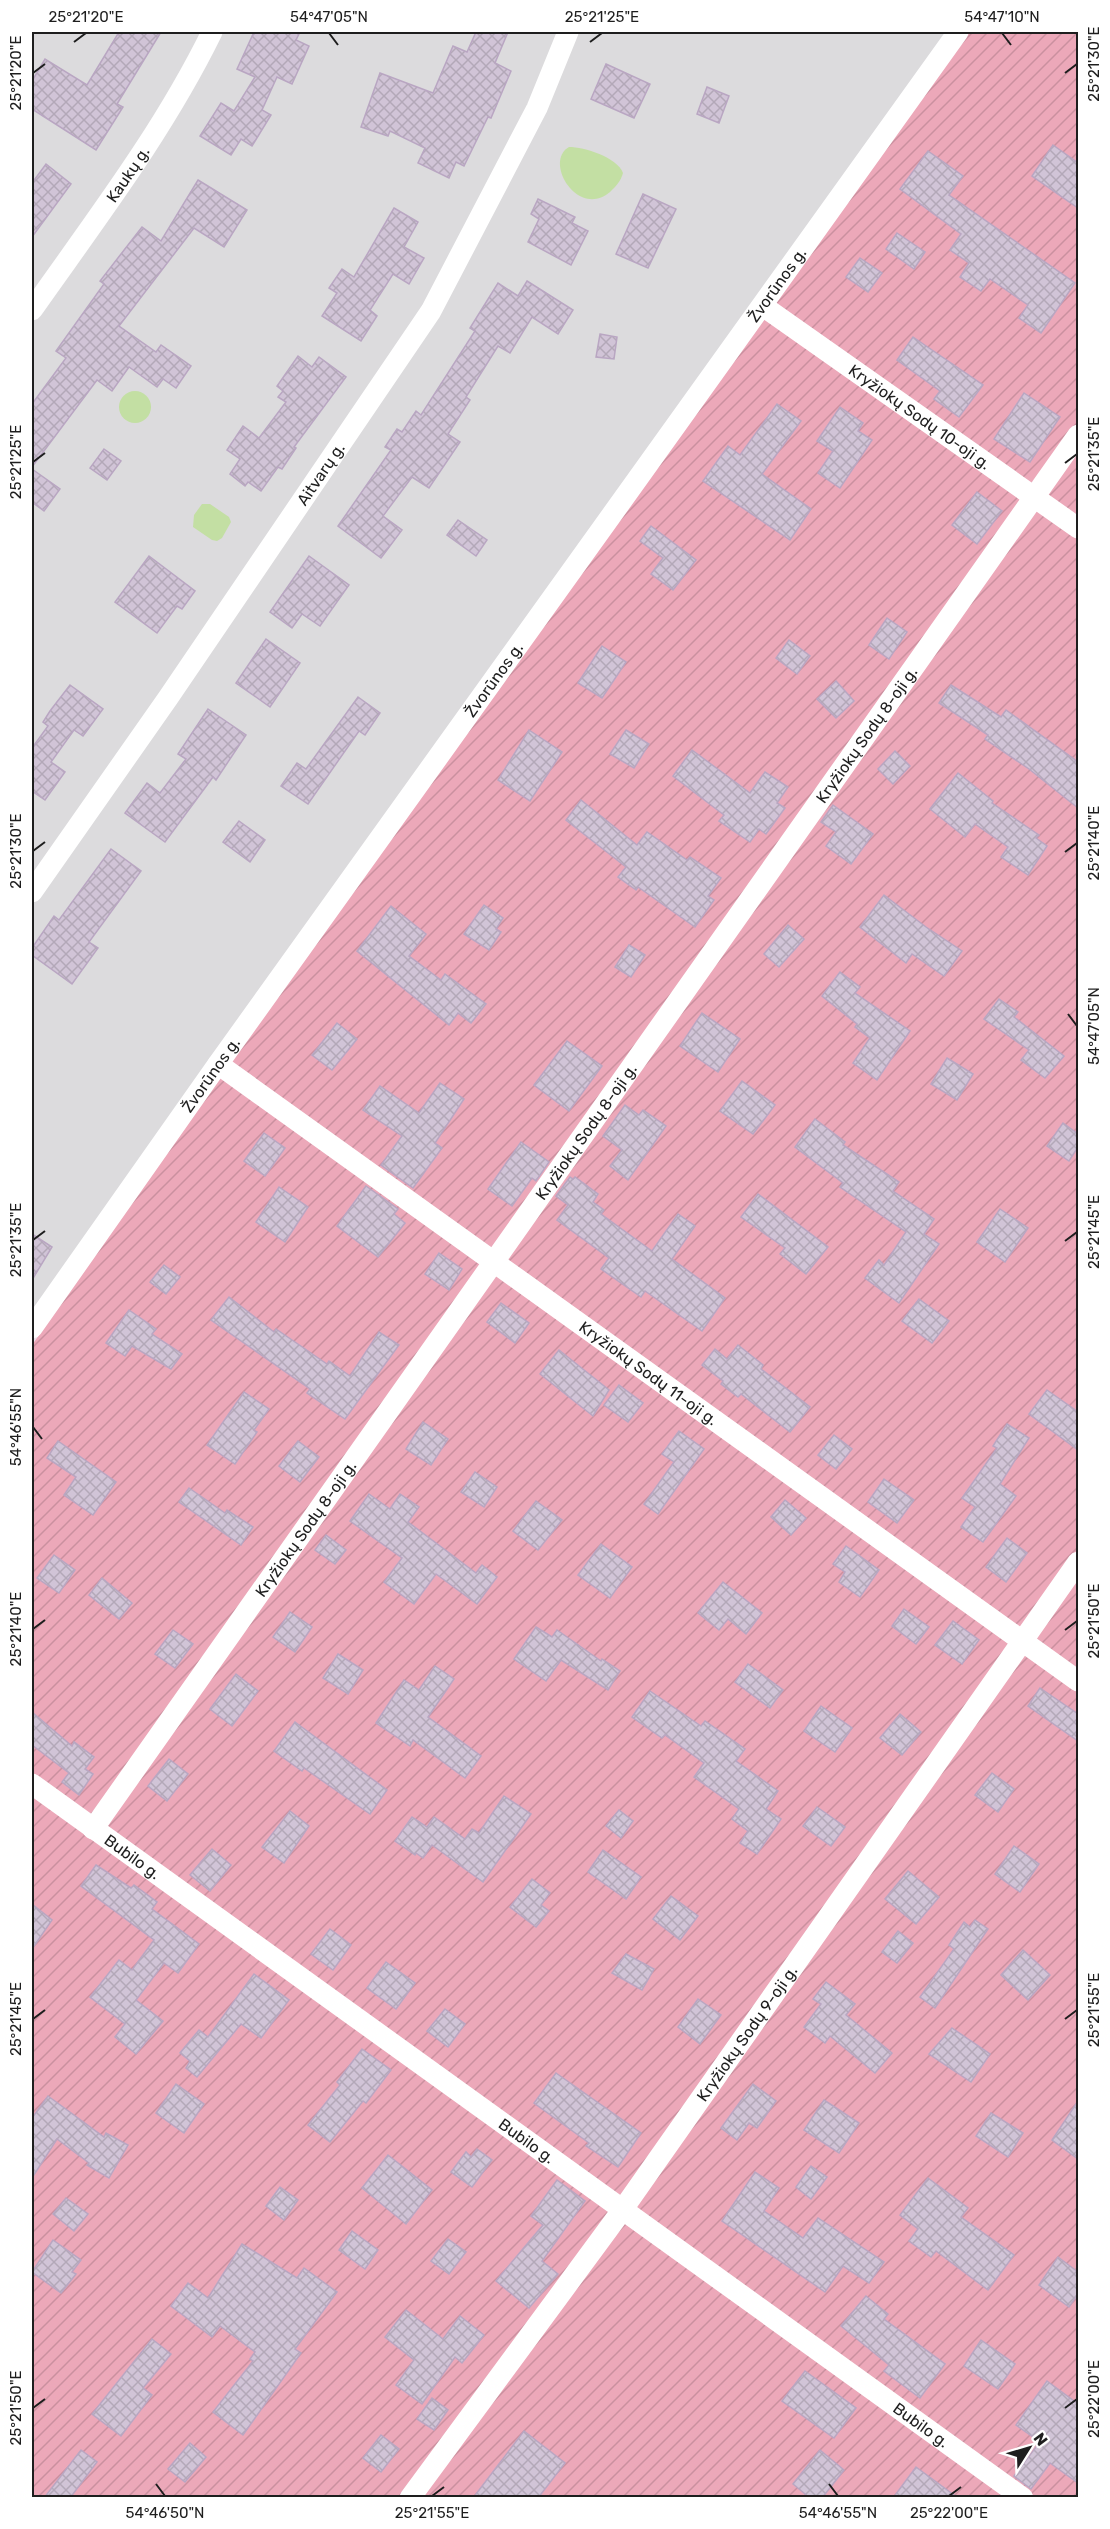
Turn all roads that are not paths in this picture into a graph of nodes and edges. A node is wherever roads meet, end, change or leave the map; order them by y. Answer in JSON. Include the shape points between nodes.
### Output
{"nodes":[{"id":1,"x":212,"y":32,"type":"edge"},
{"id":2,"x":568,"y":32,"type":"edge"},
{"id":3,"x":958,"y":32,"type":"edge"},
{"id":4,"x":762,"y":306,"type":"junction"},
{"id":5,"x":32,"y":310,"type":"edge"},
{"id":6,"x":1078,"y":435,"type":"edge"},
{"id":7,"x":1034,"y":497,"type":"junction"},
{"id":8,"x":1078,"y":528,"type":"edge"},
{"id":9,"x":32,"y":892,"type":"edge"},
{"id":10,"x":218,"y":1064,"type":"junction"},
{"id":11,"x":493,"y":1263,"type":"junction"},
{"id":12,"x":32,"y":1328,"type":"edge"},
{"id":13,"x":1078,"y":1562,"type":"edge"},
{"id":14,"x":1022,"y":1641,"type":"junction"},
{"id":15,"x":1078,"y":1681,"type":"edge"},
{"id":16,"x":32,"y":1784,"type":"edge"},
{"id":17,"x":93,"y":1829,"type":"junction"},
{"id":18,"x":623,"y":2209,"type":"junction"},
{"id":19,"x":410,"y":2498,"type":"edge"},
{"id":20,"x":1023,"y":2498,"type":"edge"}],
"edges":[{"from":1,"to":5,"type":"street","name":"Kaukų g.","via":[[166,118]]},
{"from":2,"to":9,"type":"street","name":"Aitvarų g.","via":[[537,108],[430,311]]},
{"from":3,"to":4,"type":"street","name":"Žvorūnos g."},
{"from":4,"to":7,"type":"street","name":"Kryžiokų Sodų 10-oji g."},
{"from":4,"to":10,"type":"street","name":"Žvorūnos g."},
{"from":6,"to":7,"type":"street","name":"Kryžiokų Sodų 8-oji g."},
{"from":7,"to":8,"type":"street","name":"Kryžiokų Sodų 10-oji g."},
{"from":7,"to":11,"type":"street","name":"Kryžiokų Sodų 8-oji g."},
{"from":10,"to":11,"type":"street","name":"Kryžiokų Sodų 11-oji g."},
{"from":10,"to":12,"type":"street","name":"Žvorūnos g."},
{"from":11,"to":14,"type":"street","name":"Kryžiokų Sodų 11-oji g."},
{"from":11,"to":17,"type":"street","name":"Kryžiokų Sodų 8-oji g."},
{"from":13,"to":14,"type":"street","name":"Kryžiokų Sodų 9-oji g."},
{"from":14,"to":15,"type":"street","name":"Kryžiokų Sodų 11-oji g."},
{"from":14,"to":18,"type":"street","name":"Kryžiokų Sodų 9-oji g."},
{"from":16,"to":17,"type":"street","name":"Bubilo g."},
{"from":17,"to":18,"type":"street","name":"Bubilo g."},
{"from":18,"to":19,"type":"street","name":"Kryžiokų Sodų 9-oji g."},
{"from":18,"to":20,"type":"street","name":"Bubilo g."}]}
